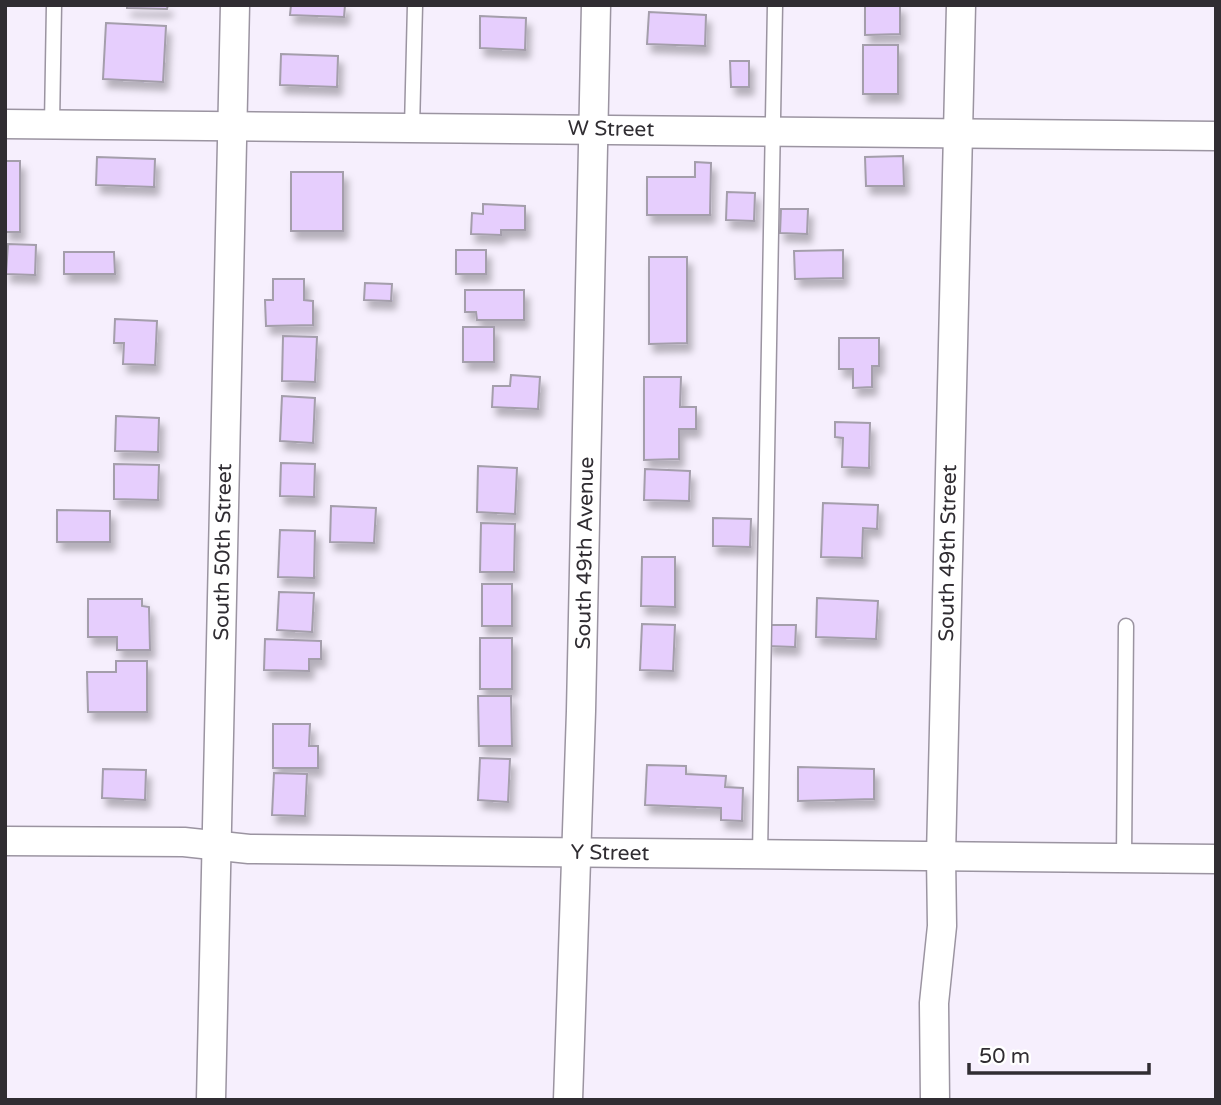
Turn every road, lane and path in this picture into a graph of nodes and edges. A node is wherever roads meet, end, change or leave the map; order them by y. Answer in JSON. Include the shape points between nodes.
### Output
{"nodes":[{"id":1,"x":54,"y":5,"type":"edge"},
{"id":2,"x":235,"y":5,"type":"edge"},
{"id":3,"x":415,"y":5,"type":"edge"},
{"id":4,"x":597,"y":5,"type":"edge"},
{"id":5,"x":775,"y":5,"type":"edge"},
{"id":6,"x":961,"y":5,"type":"edge"},
{"id":7,"x":5,"y":124,"type":"edge"},
{"id":8,"x":51,"y":124,"type":"junction"},
{"id":9,"x":233,"y":125,"type":"junction"},
{"id":10,"x":412,"y":128,"type":"junction"},
{"id":11,"x":594,"y":128,"type":"junction"},
{"id":12,"x":772,"y":131,"type":"junction"},
{"id":13,"x":958,"y":134,"type":"junction"},
{"id":14,"x":1216,"y":136,"type":"edge"},
{"id":15,"x":1126,"y":626,"type":"dead end"},
{"id":16,"x":5,"y":841,"type":"edge"},
{"id":17,"x":216,"y":845,"type":"junction"},
{"id":18,"x":576,"y":852,"type":"junction"},
{"id":19,"x":760,"y":854,"type":"junction"},
{"id":20,"x":941,"y":856,"type":"junction"},
{"id":21,"x":1124,"y":858,"type":"junction"},
{"id":22,"x":1216,"y":859,"type":"edge"},
{"id":23,"x":211,"y":1100,"type":"edge"},
{"id":24,"x":568,"y":1100,"type":"edge"},
{"id":25,"x":935,"y":1100,"type":"edge"}],
"edges":[{"from":1,"to":8,"type":"lane"},
{"from":2,"to":9,"type":"street","name":"South 50th Street"},
{"from":3,"to":10,"type":"lane"},
{"from":4,"to":11,"type":"street","name":"South 49th Avenue"},
{"from":5,"to":12,"type":"lane"},
{"from":6,"to":13,"type":"street","name":"South 49th Street"},
{"from":7,"to":8,"type":"street","name":"W Street"},
{"from":8,"to":9,"type":"street","name":"W Street"},
{"from":9,"to":10,"type":"street","name":"W Street"},
{"from":9,"to":17,"type":"street","name":"South 50th Street"},
{"from":10,"to":11,"type":"street","name":"W Street"},
{"from":11,"to":12,"type":"street","name":"W Street"},
{"from":11,"to":18,"type":"street","name":"South 49th Avenue"},
{"from":12,"to":13,"type":"street","name":"W Street"},
{"from":12,"to":19,"type":"lane"},
{"from":13,"to":14,"type":"street","name":"W Street"},
{"from":13,"to":20,"type":"street","name":"South 49th Street"},
{"from":15,"to":21,"type":"lane"},
{"from":16,"to":17,"type":"street","name":"Y Street"},
{"from":17,"to":18,"type":"street","name":"Y Street"},
{"from":17,"to":23,"type":"street","name":"South 50th Street"},
{"from":18,"to":19,"type":"street","name":"Y Street"},
{"from":18,"to":24,"type":"street","name":"South 49th Avenue"},
{"from":19,"to":20,"type":"street","name":"Y Street"},
{"from":20,"to":21,"type":"street","name":"Y Street"},
{"from":20,"to":25,"type":"street","name":"South 49th Street","via":[[943,926],[934,1003]]},
{"from":21,"to":22,"type":"street","name":"Y Street"}]}
